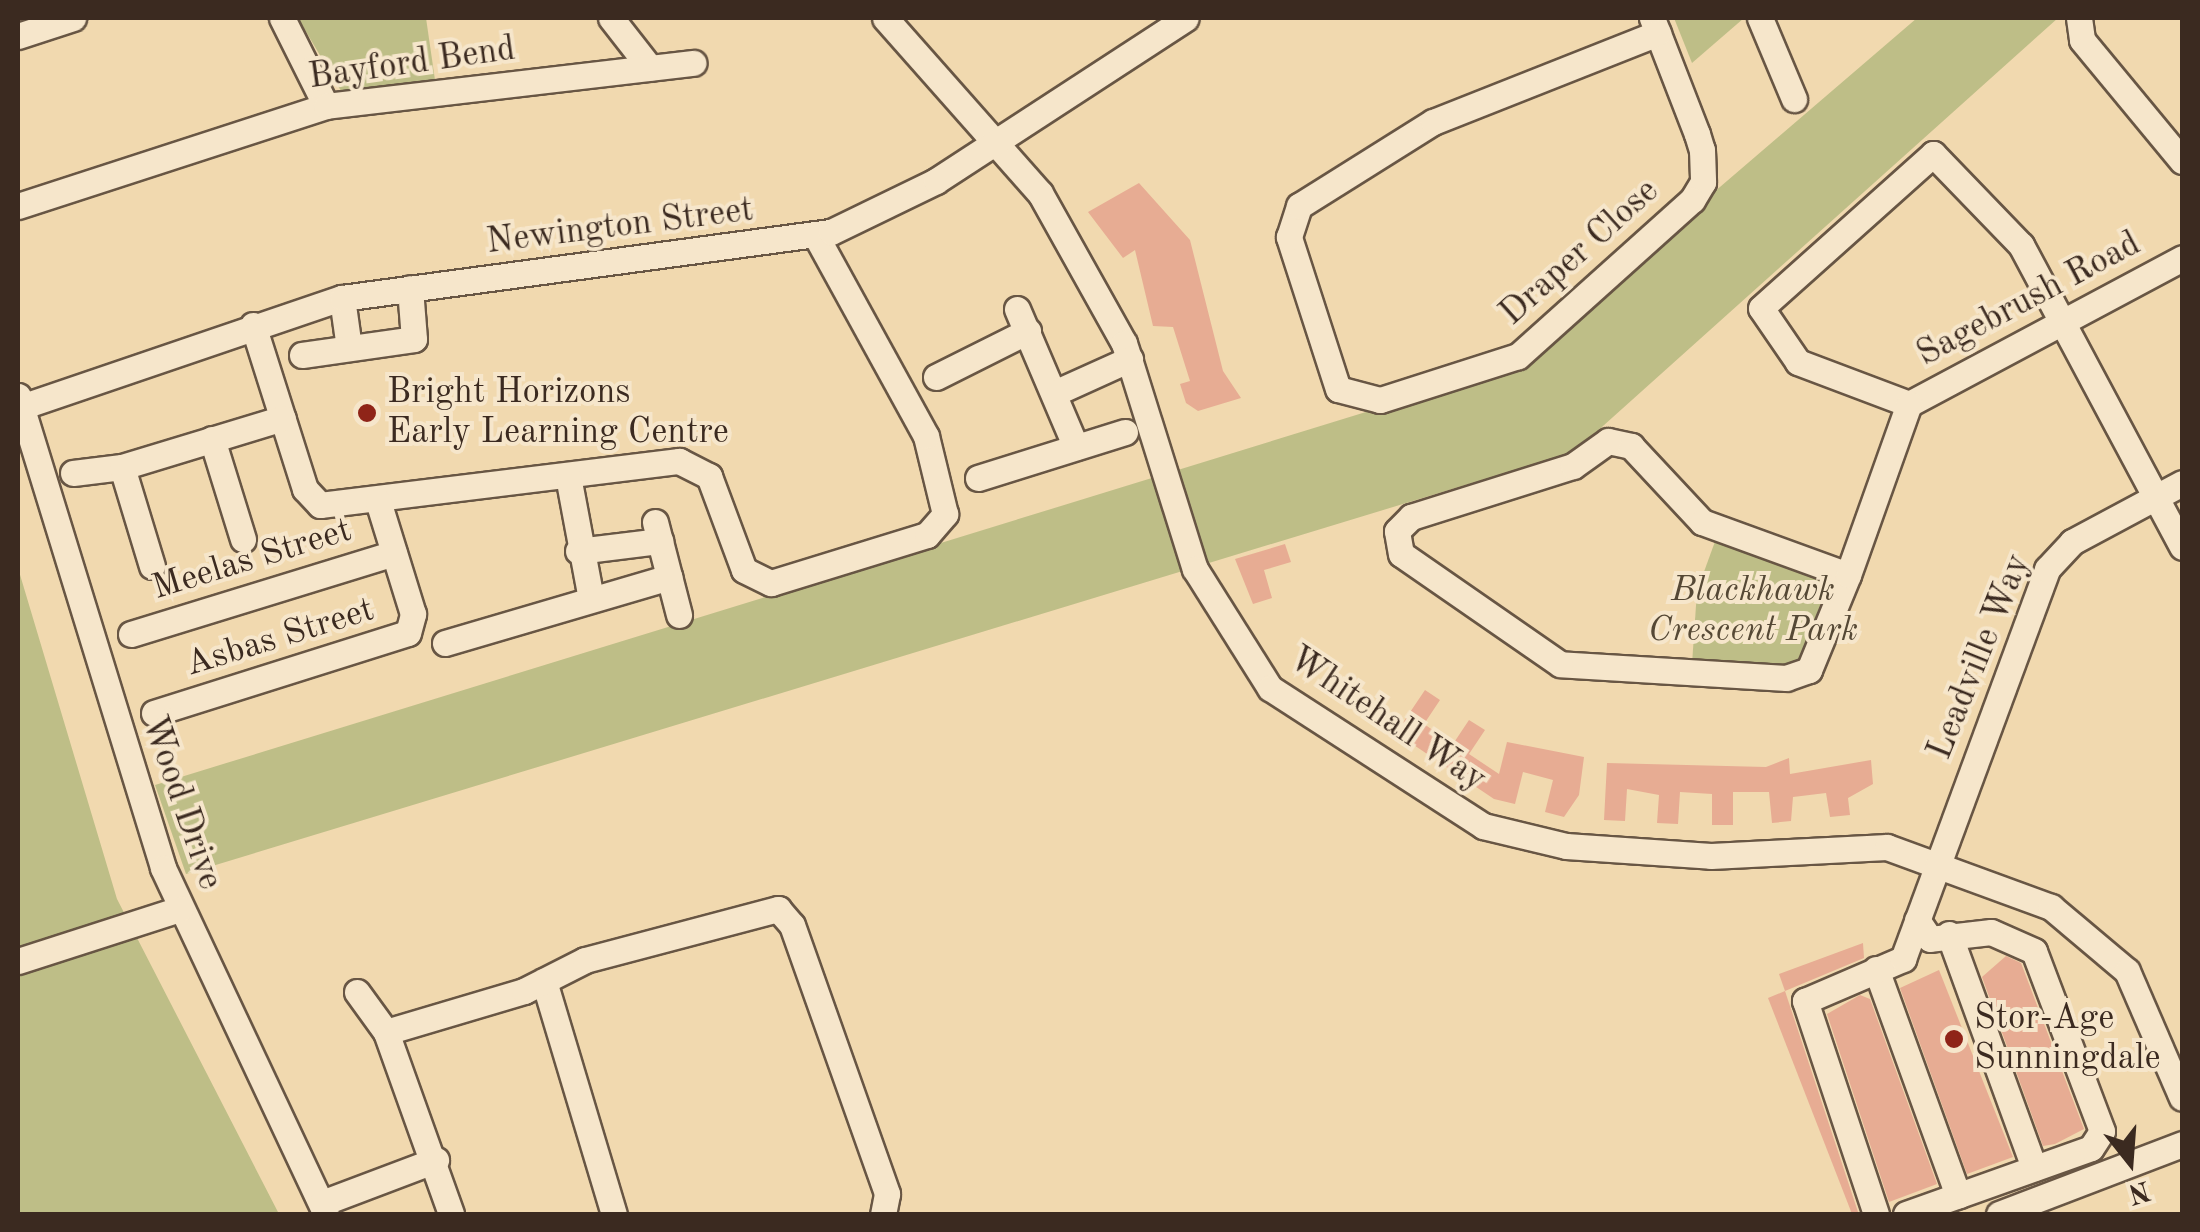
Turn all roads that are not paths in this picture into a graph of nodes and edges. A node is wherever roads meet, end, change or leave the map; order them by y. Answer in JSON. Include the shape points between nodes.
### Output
{"nodes":[{"id":1,"x":73,"y":18,"type":"edge"},
{"id":2,"x":282,"y":18,"type":"edge"},
{"id":3,"x":612,"y":18,"type":"edge"},
{"id":4,"x":885,"y":18,"type":"edge"},
{"id":5,"x":1186,"y":18,"type":"edge"},
{"id":6,"x":1760,"y":18,"type":"edge"},
{"id":7,"x":2078,"y":18,"type":"edge"},
{"id":8,"x":1655,"y":25,"type":"edge"},
{"id":9,"x":18,"y":36,"type":"edge"},
{"id":10,"x":692,"y":63,"type":"dead end"},
{"id":11,"x":650,"y":68,"type":"junction"},
{"id":12,"x":1794,"y":100,"type":"dead end"},
{"id":13,"x":326,"y":106,"type":"junction"},
{"id":14,"x":995,"y":138,"type":"junction"},
{"id":15,"x":2182,"y":162,"type":"edge"},
{"id":16,"x":18,"y":206,"type":"edge"},
{"id":17,"x":816,"y":236,"type":"junction"},
{"id":18,"x":2182,"y":258,"type":"edge"},
{"id":19,"x":410,"y":288,"type":"junction"},
{"id":20,"x":342,"y":298,"type":"junction"},
{"id":21,"x":2061,"y":320,"type":"junction"},
{"id":22,"x":253,"y":325,"type":"junction"},
{"id":23,"x":349,"y":348,"type":"junction"},
{"id":24,"x":302,"y":355,"type":"dead end"},
{"id":25,"x":1130,"y":359,"type":"junction"},
{"id":26,"x":936,"y":378,"type":"dead end"},
{"id":27,"x":1059,"y":390,"type":"junction"},
{"id":28,"x":19,"y":402,"type":"edge"},
{"id":29,"x":1909,"y":404,"type":"junction"},
{"id":30,"x":283,"y":418,"type":"junction"},
{"id":31,"x":1125,"y":432,"type":"dead end"},
{"id":32,"x":212,"y":440,"type":"junction"},
{"id":33,"x":1076,"y":446,"type":"junction"},
{"id":34,"x":122,"y":467,"type":"junction"},
{"id":35,"x":73,"y":473,"type":"dead end"},
{"id":36,"x":568,"y":476,"type":"junction"},
{"id":37,"x":978,"y":478,"type":"dead end"},
{"id":38,"x":2182,"y":483,"type":"edge"},
{"id":39,"x":2157,"y":498,"type":"junction"},
{"id":40,"x":378,"y":502,"type":"junction"},
{"id":41,"x":243,"y":539,"type":"dead end"},
{"id":42,"x":2182,"y":547,"type":"edge"},
{"id":43,"x":578,"y":551,"type":"junction"},
{"id":44,"x":394,"y":554,"type":"junction"},
{"id":45,"x":152,"y":566,"type":"dead end"},
{"id":46,"x":1848,"y":575,"type":"junction"},
{"id":47,"x":669,"y":577,"type":"junction"},
{"id":48,"x":591,"y":600,"type":"junction"},
{"id":49,"x":679,"y":616,"type":"dead end"},
{"id":50,"x":131,"y":634,"type":"dead end"},
{"id":51,"x":445,"y":643,"type":"dead end"},
{"id":52,"x":154,"y":713,"type":"dead end"},
{"id":53,"x":1938,"y":863,"type":"junction"},
{"id":54,"x":180,"y":909,"type":"junction"},
{"id":55,"x":1918,"y":920,"type":"junction"},
{"id":56,"x":1949,"y":934,"type":"junction"},
{"id":57,"x":18,"y":960,"type":"edge"},
{"id":58,"x":1876,"y":969,"type":"junction"},
{"id":59,"x":544,"y":981,"type":"junction"},
{"id":60,"x":357,"y":992,"type":"dead end"},
{"id":61,"x":386,"y":1032,"type":"junction"},
{"id":62,"x":2182,"y":1098,"type":"edge"},
{"id":63,"x":2182,"y":1144,"type":"edge"},
{"id":64,"x":436,"y":1160,"type":"junction"},
{"id":65,"x":2182,"y":1162,"type":"edge"},
{"id":66,"x":2034,"y":1168,"type":"junction"},
{"id":67,"x":1958,"y":1196,"type":"junction"},
{"id":68,"x":324,"y":1209,"type":"edge"},
{"id":69,"x":451,"y":1214,"type":"edge"},
{"id":70,"x":614,"y":1214,"type":"edge"},
{"id":71,"x":883,"y":1214,"type":"edge"},
{"id":72,"x":1876,"y":1214,"type":"edge"},
{"id":73,"x":1906,"y":1214,"type":"edge"},
{"id":74,"x":1999,"y":1214,"type":"edge"},
{"id":75,"x":2040,"y":1214,"type":"edge"}],
"edges":[{"from":1,"to":9,"type":"street"},
{"from":2,"to":13,"type":"street"},
{"from":3,"to":11,"type":"street"},
{"from":4,"to":14,"type":"street","name":"Whitehall Way"},
{"from":5,"to":14,"type":"street","name":"Newington Street"},
{"from":6,"to":12,"type":"street"},
{"from":7,"to":15,"type":"street","via":[[2082,40]]},
{"from":8,"to":8,"type":"street","name":"Draper Close","via":[[1433,122],[1299,206],[1289,237],[1338,389],[1380,400],[1518,356],[1692,200],[1704,182],[1702,150]]},
{"from":10,"to":11,"type":"street","name":"Bayford Bend"},
{"from":11,"to":13,"type":"street","name":"Bayford Bend"},
{"from":13,"to":16,"type":"street","name":"Bayford Bend"},
{"from":14,"to":17,"type":"street","name":"Newington Street","via":[[936,181]]},
{"from":14,"to":25,"type":"street","name":"Whitehall Way","via":[[1031,178]]},
{"from":17,"to":19,"type":"street","name":"Newington Street"},
{"from":17,"to":36,"type":"street","via":[[926,436],[946,508],[939,526],[762,582],[744,570],[720,494],[702,470],[678,461]]},
{"from":18,"to":21,"type":"street","name":"Sagebrush Road"},
{"from":19,"to":20,"type":"street","name":"Newington Street"},
{"from":19,"to":23,"type":"street","via":[[414,339]]},
{"from":20,"to":22,"type":"street","name":"Newington Street"},
{"from":20,"to":23,"type":"street"},
{"from":21,"to":29,"type":"street","name":"Sagebrush Road"},
{"from":21,"to":29,"type":"street","via":[[2009,228],[1957,168],[1927,155],[1761,308],[1798,362]]},
{"from":21,"to":39,"type":"street"},
{"from":22,"to":28,"type":"street","name":"Newington Street"},
{"from":22,"to":30,"type":"street"},
{"from":23,"to":24,"type":"street"},
{"from":25,"to":27,"type":"street"},
{"from":25,"to":53,"type":"street","name":"Whitehall Way","via":[[1187,548],[1246,659],[1279,695],[1446,809],[1581,848],[1722,856],[1871,845]]},
{"from":26,"to":27,"type":"street","via":[[1022,320]]},
{"from":27,"to":33,"type":"street"},
{"from":28,"to":54,"type":"street","name":"Wood Drive"},
{"from":29,"to":46,"type":"street"},
{"from":30,"to":32,"type":"street"},
{"from":30,"to":40,"type":"street","via":[[314,501]]},
{"from":31,"to":33,"type":"street"},
{"from":32,"to":34,"type":"street"},
{"from":32,"to":41,"type":"street"},
{"from":33,"to":37,"type":"street"},
{"from":34,"to":35,"type":"street"},
{"from":34,"to":45,"type":"street"},
{"from":36,"to":40,"type":"street"},
{"from":36,"to":43,"type":"street"},
{"from":38,"to":39,"type":"street","name":"Leadville Way"},
{"from":39,"to":42,"type":"street"},
{"from":39,"to":53,"type":"street","name":"Leadville Way","via":[[2072,542],[2047,569]]},
{"from":40,"to":44,"type":"street","name":"Asbas Street"},
{"from":43,"to":47,"type":"street","via":[[657,532]]},
{"from":43,"to":48,"type":"street"},
{"from":44,"to":50,"type":"street","name":"Meelas Street"},
{"from":44,"to":52,"type":"street","name":"Asbas Street","via":[[413,614],[404,636]]},
{"from":46,"to":46,"type":"street","via":[[1821,654],[1797,676],[1571,666],[1406,560],[1395,538],[1411,517],[1573,466],[1615,440],[1702,522]]},
{"from":47,"to":48,"type":"street"},
{"from":47,"to":49,"type":"street"},
{"from":48,"to":51,"type":"street"},
{"from":53,"to":55,"type":"street","name":"Leadville Way"},
{"from":53,"to":62,"type":"street","name":"Whitehall Way","via":[[2051,906],[2112,954],[2140,993]]},
{"from":54,"to":57,"type":"street"},
{"from":54,"to":68,"type":"street","name":"Wood Drive"},
{"from":55,"to":56,"type":"street","via":[[1925,937]]},
{"from":55,"to":58,"type":"street","name":"Leadville Way","via":[[1903,960]]},
{"from":56,"to":66,"type":"street"},
{"from":56,"to":66,"type":"street","via":[[1992,932],[2034,951],[2082,1072],[2100,1138]]},
{"from":58,"to":67,"type":"street"},
{"from":58,"to":72,"type":"street","via":[[1814,992],[1803,1008]]},
{"from":59,"to":61,"type":"street"},
{"from":59,"to":70,"type":"street"},
{"from":59,"to":71,"type":"street","via":[[761,907],[784,913],[887,1194]]},
{"from":60,"to":61,"type":"street"},
{"from":61,"to":64,"type":"street"},
{"from":63,"to":74,"type":"street"},
{"from":64,"to":68,"type":"street"},
{"from":64,"to":69,"type":"street"},
{"from":65,"to":75,"type":"street"},
{"from":66,"to":67,"type":"street"},
{"from":67,"to":73,"type":"street"}]}
